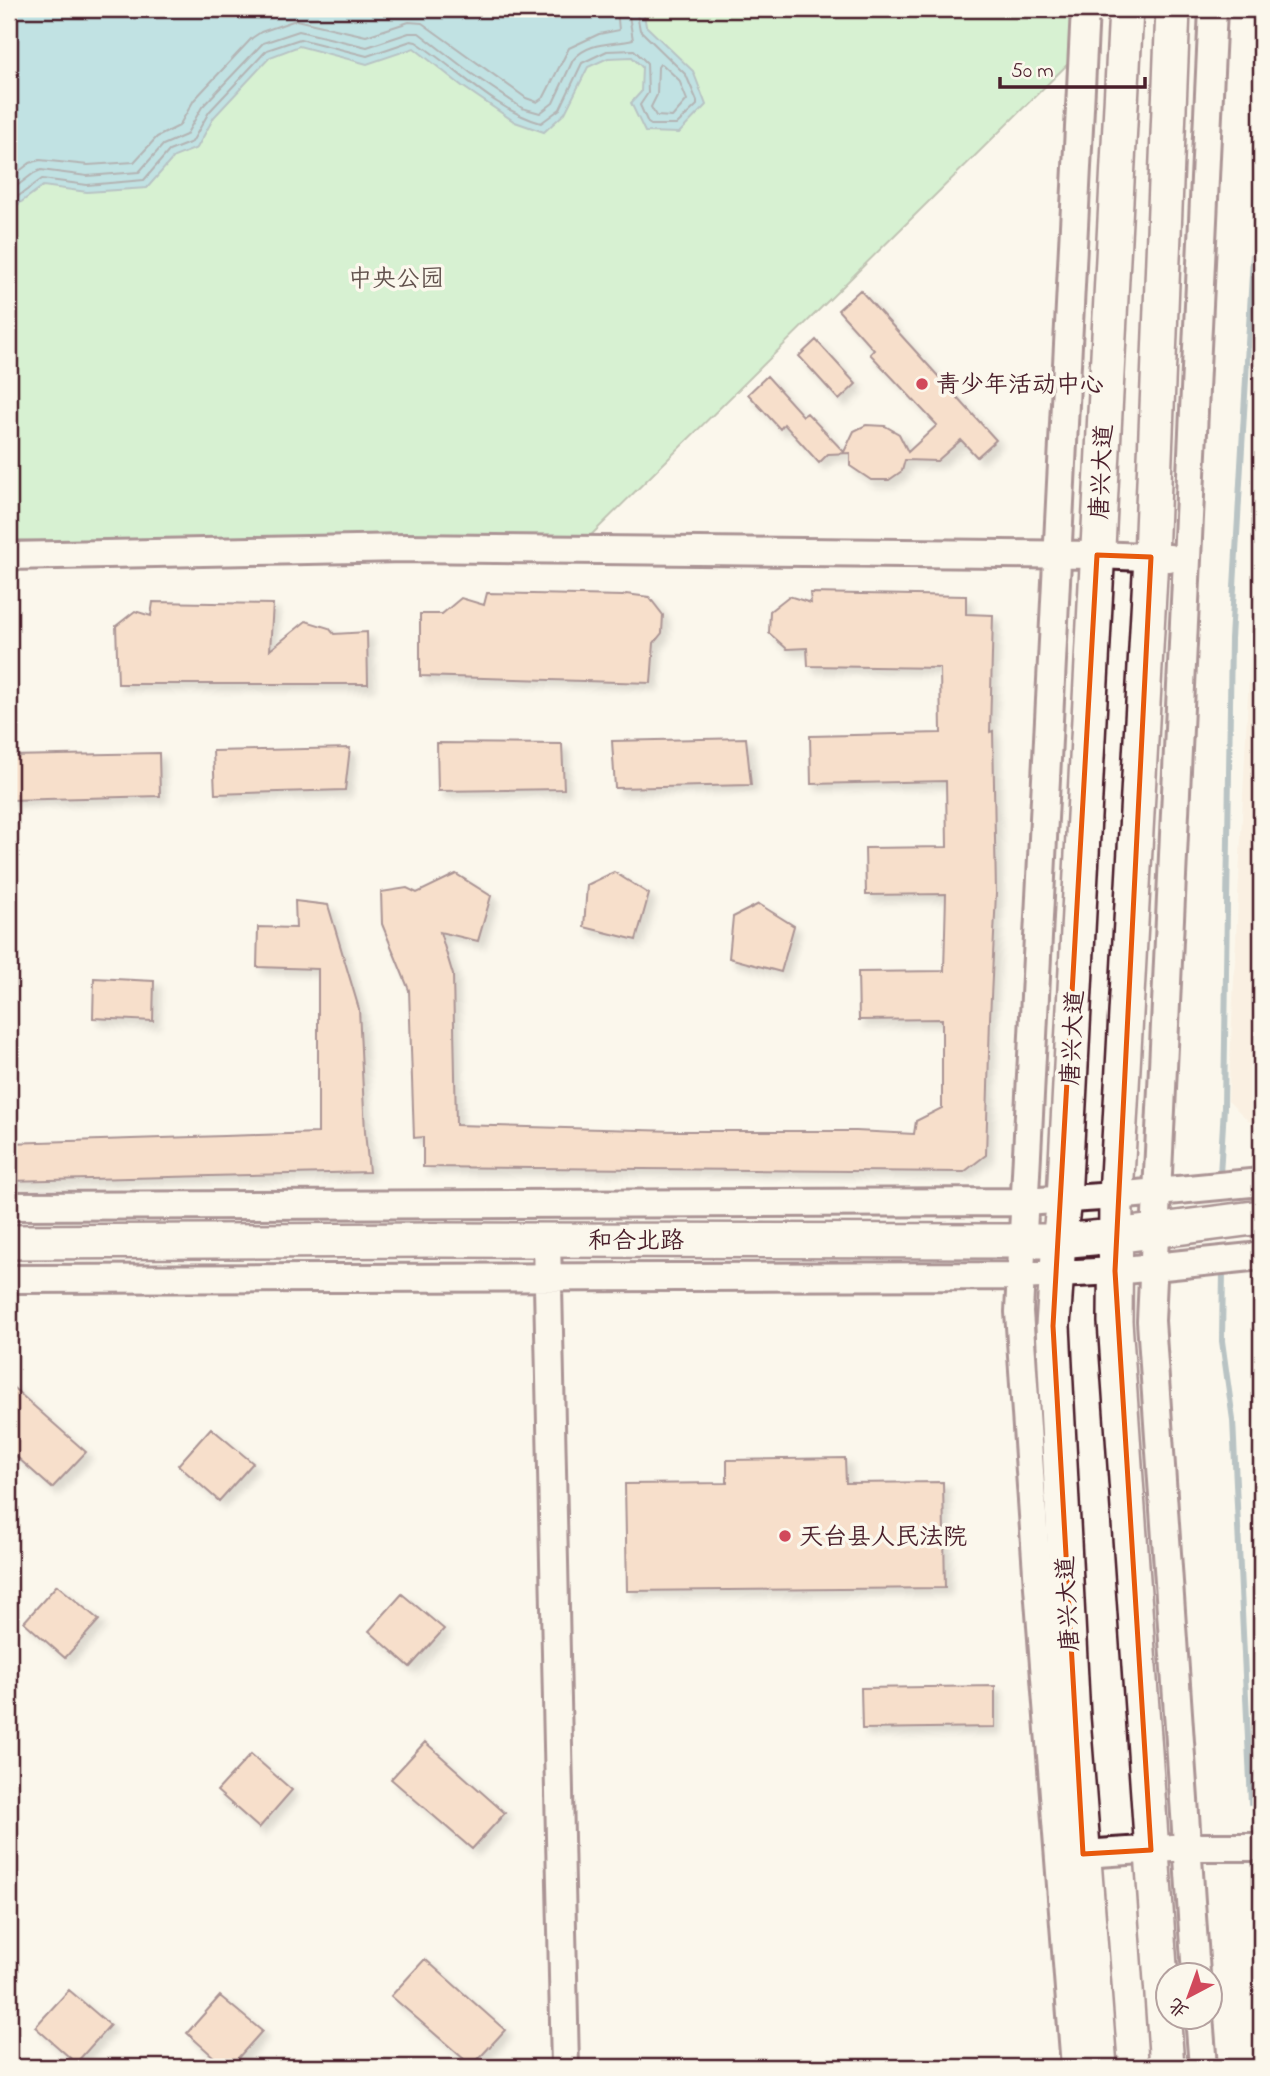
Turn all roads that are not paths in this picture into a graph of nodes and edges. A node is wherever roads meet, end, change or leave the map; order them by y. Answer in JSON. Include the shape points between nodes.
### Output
{"nodes":[{"id":1,"x":1085,"y":9,"type":"edge"},
{"id":2,"x":1126,"y":9,"type":"edge"},
{"id":3,"x":1173,"y":9,"type":"edge"},
{"id":4,"x":1213,"y":9,"type":"edge"},
{"id":5,"x":1057,"y":555,"type":"junction"},
{"id":6,"x":1097,"y":555,"type":"junction"},
{"id":7,"x":9,"y":556,"type":"edge"},
{"id":8,"x":1151,"y":557,"type":"junction"},
{"id":9,"x":1187,"y":559,"type":"junction"},
{"id":10,"x":1261,"y":1182,"type":"edge"},
{"id":11,"x":1157,"y":1192,"type":"junction"},
{"id":12,"x":1116,"y":1196,"type":"junction"},
{"id":13,"x":1064,"y":1200,"type":"junction"},
{"id":14,"x":1024,"y":1202,"type":"junction"},
{"id":15,"x":9,"y":1206,"type":"edge"},
{"id":16,"x":1261,"y":1217,"type":"edge"},
{"id":17,"x":1155,"y":1230,"type":"junction"},
{"id":18,"x":1115,"y":1236,"type":"junction"},
{"id":19,"x":547,"y":1240,"type":"junction"},
{"id":20,"x":1023,"y":1241,"type":"junction"},
{"id":21,"x":1059,"y":1241,"type":"junction"},
{"id":22,"x":9,"y":1242,"type":"edge"},
{"id":23,"x":1261,"y":1256,"type":"edge"},
{"id":24,"x":1153,"y":1267,"type":"junction"},
{"id":25,"x":1115,"y":1271,"type":"junction"},
{"id":26,"x":1056,"y":1275,"type":"junction"},
{"id":27,"x":1021,"y":1276,"type":"junction"},
{"id":28,"x":549,"y":1277,"type":"junction"},
{"id":29,"x":9,"y":1279,"type":"edge"},
{"id":30,"x":1188,"y":1847,"type":"junction"},
{"id":31,"x":1261,"y":1847,"type":"edge"},
{"id":32,"x":1151,"y":1850,"type":"junction"},
{"id":33,"x":1083,"y":1854,"type":"junction"},
{"id":34,"x":1195,"y":1960,"type":"edge"},
{"id":35,"x":1200,"y":2030,"type":"edge"},
{"id":36,"x":565,"y":2067,"type":"edge"},
{"id":37,"x":1075,"y":2067,"type":"edge"},
{"id":38,"x":1100,"y":2067,"type":"edge"},
{"id":39,"x":1167,"y":2067,"type":"edge"},
{"id":40,"x":1203,"y":2067,"type":"edge"}],
"edges":[{"from":1,"to":5,"type":"street"},
{"from":2,"to":6,"type":"main road","name":"唐兴大道"},
{"from":3,"to":8,"type":"main road"},
{"from":4,"to":9,"type":"street"},
{"from":5,"to":6,"type":"street"},
{"from":5,"to":7,"type":"street","via":[[405,548]]},
{"from":5,"to":14,"type":"street"},
{"from":6,"to":8,"type":"street"},
{"from":6,"to":13,"type":"main road","name":"唐兴大道"},
{"from":8,"to":9,"type":"street"},
{"from":8,"to":12,"type":"main road"},
{"from":9,"to":11,"type":"street"},
{"from":10,"to":11,"type":"street"},
{"from":11,"to":12,"type":"street"},
{"from":11,"to":17,"type":"street"},
{"from":12,"to":13,"type":"street"},
{"from":12,"to":18,"type":"main road"},
{"from":13,"to":14,"type":"street"},
{"from":13,"to":21,"type":"main road","name":"唐兴大道"},
{"from":14,"to":15,"type":"street"},
{"from":14,"to":20,"type":"street"},
{"from":16,"to":17,"type":"main road","name":"和合北路"},
{"from":17,"to":18,"type":"main road","name":"和合北路"},
{"from":17,"to":24,"type":"street"},
{"from":18,"to":21,"type":"main road","name":"和合北路"},
{"from":18,"to":25,"type":"main road"},
{"from":19,"to":20,"type":"main road","name":"和合北路"},
{"from":19,"to":22,"type":"main road","name":"和合北路"},
{"from":19,"to":28,"type":"street"},
{"from":20,"to":21,"type":"main road","name":"和合北路"},
{"from":20,"to":27,"type":"street"},
{"from":21,"to":26,"type":"main road","name":"唐兴大道"},
{"from":23,"to":24,"type":"street"},
{"from":24,"to":25,"type":"street"},
{"from":24,"to":30,"type":"street","via":[[1151,1321]]},
{"from":25,"to":26,"type":"street"},
{"from":25,"to":32,"type":"main road"},
{"from":26,"to":27,"type":"street"},
{"from":26,"to":33,"type":"main road","name":"唐兴大道","via":[[1053,1326]]},
{"from":27,"to":28,"type":"street"},
{"from":27,"to":37,"type":"street","via":[[1036,1559]]},
{"from":28,"to":29,"type":"street"},
{"from":28,"to":36,"type":"street"},
{"from":30,"to":31,"type":"street"},
{"from":30,"to":32,"type":"street"},
{"from":30,"to":34,"type":"street"},
{"from":32,"to":33,"type":"street"},
{"from":32,"to":39,"type":"main road"},
{"from":33,"to":38,"type":"main road","name":"唐兴大道"},
{"from":35,"to":40,"type":"street"}]}
